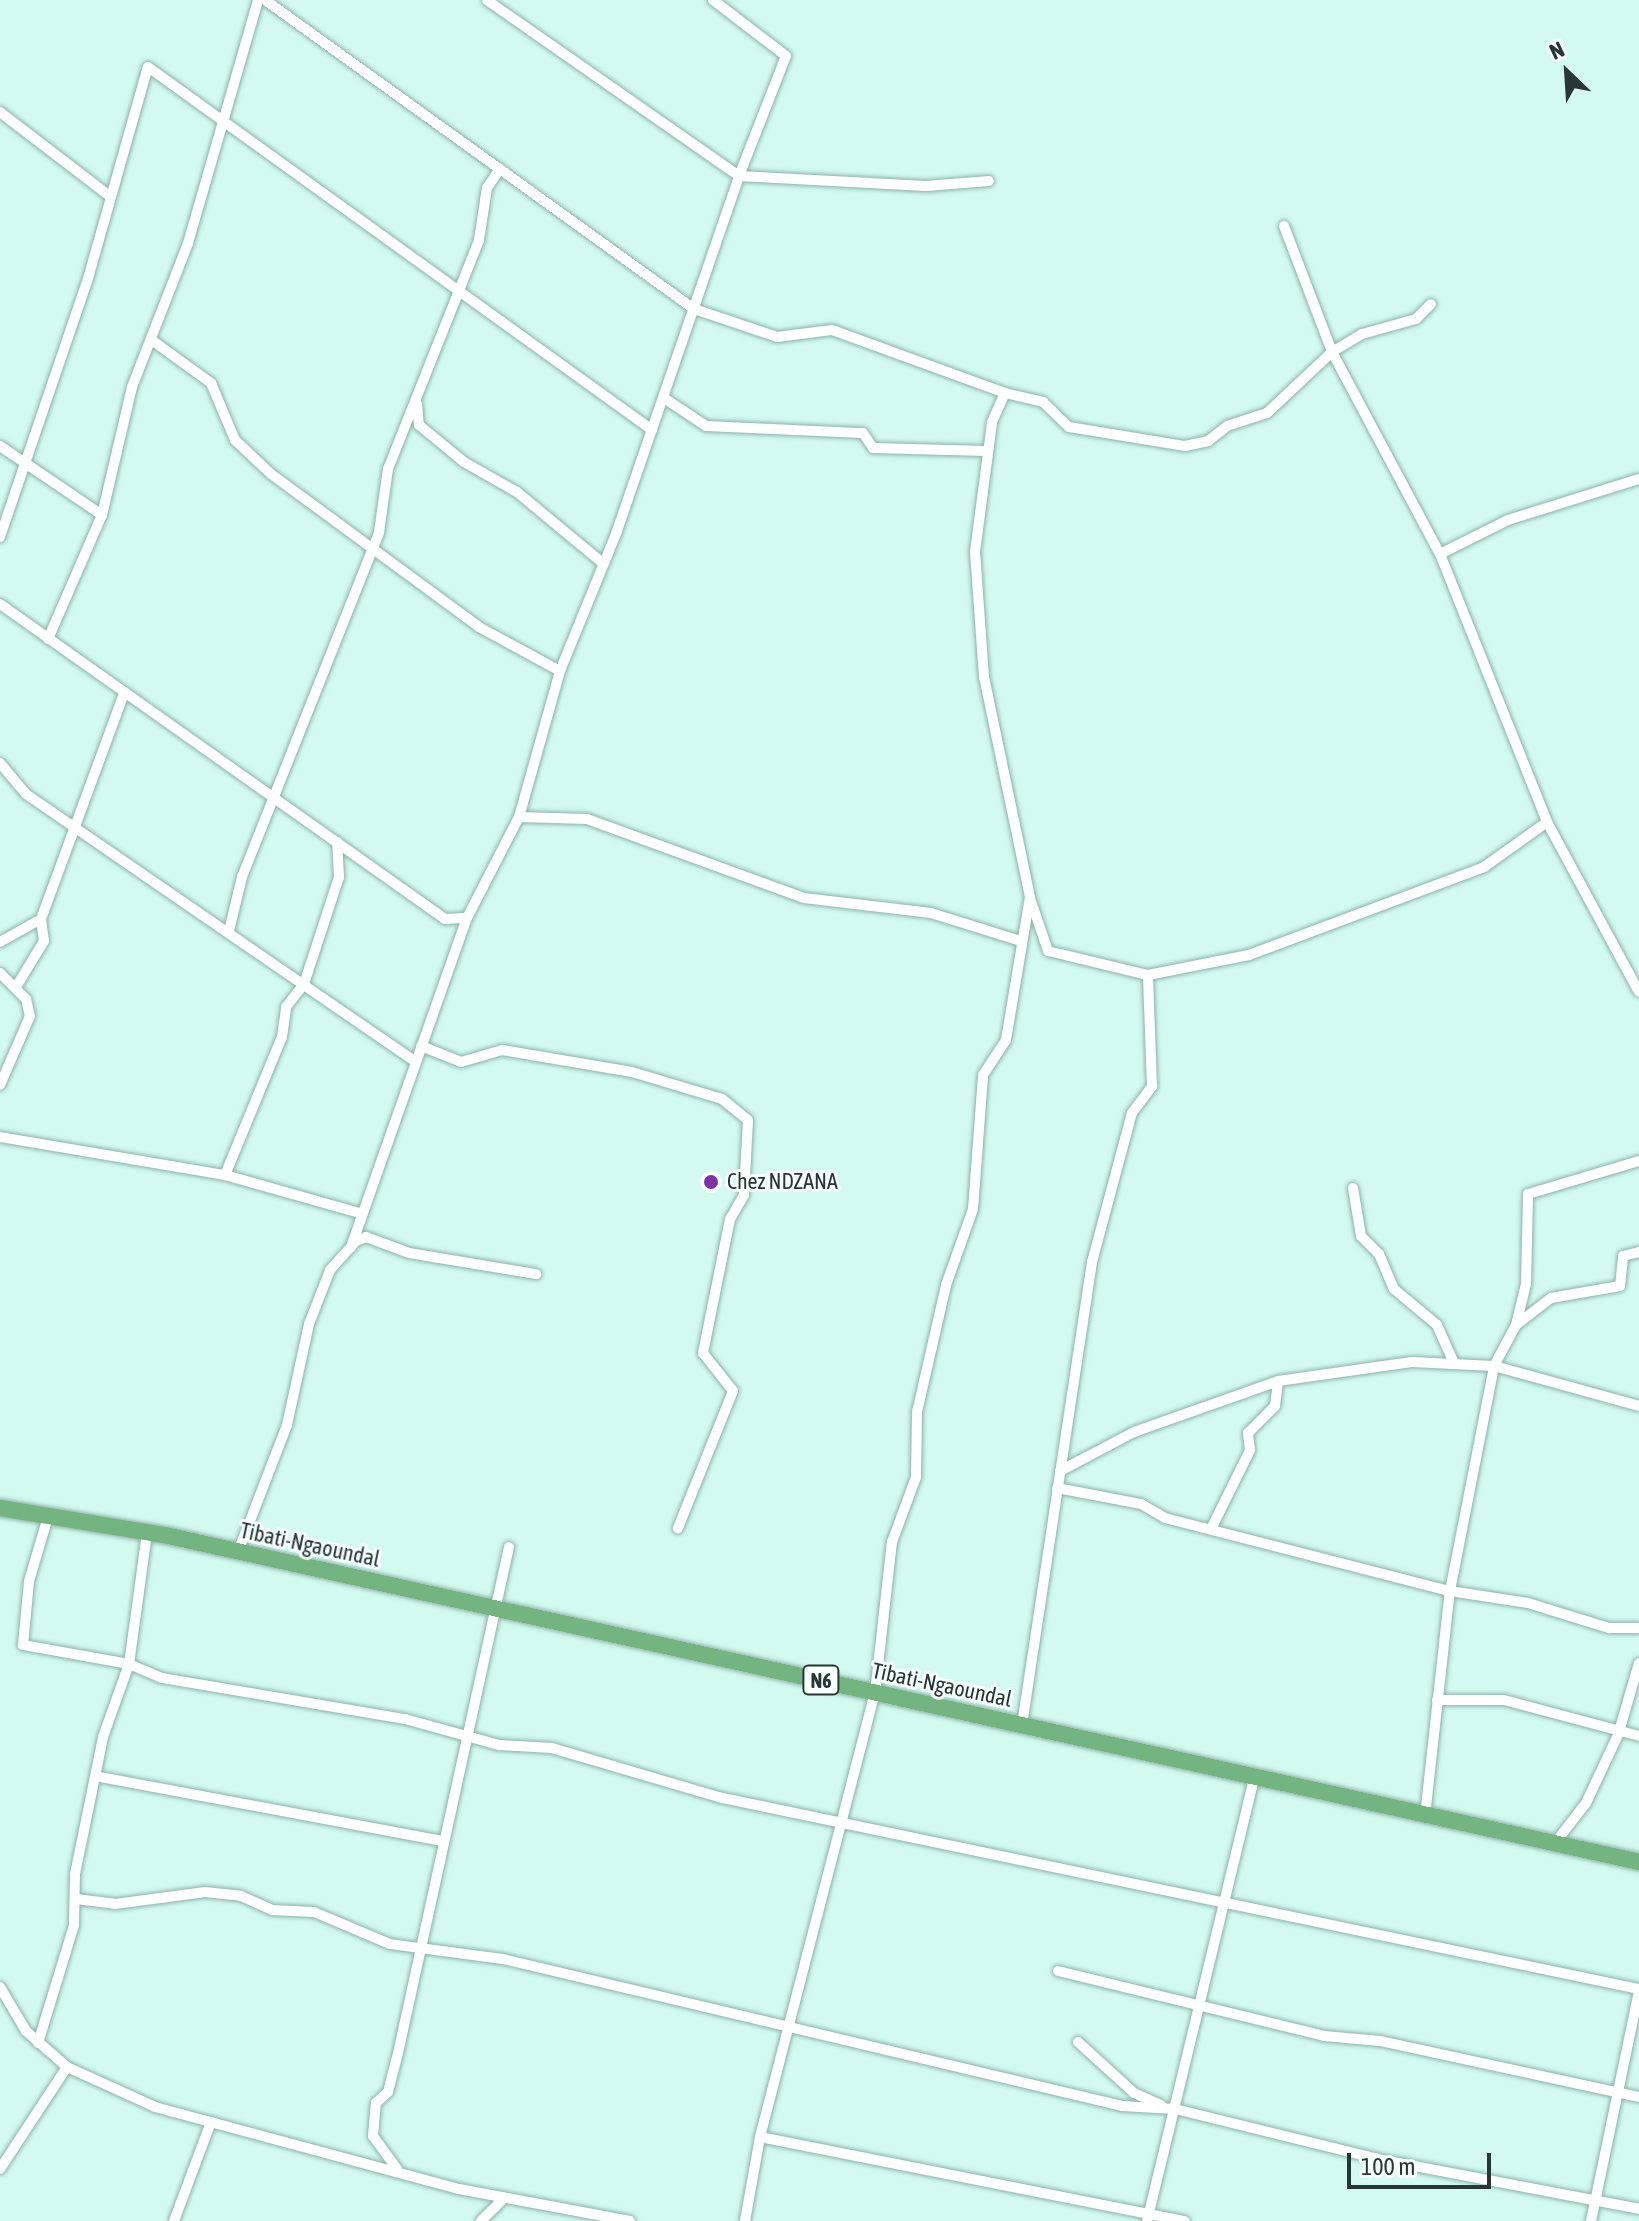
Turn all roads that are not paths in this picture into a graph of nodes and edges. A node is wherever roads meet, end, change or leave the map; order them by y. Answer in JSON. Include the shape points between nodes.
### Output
{"nodes":[{"id":1,"x":258,"y":0,"type":"edge"},
{"id":2,"x":265,"y":0,"type":"edge"},
{"id":3,"x":487,"y":0,"type":"edge"},
{"id":4,"x":713,"y":0,"type":"edge"},
{"id":5,"x":0,"y":112,"type":"edge"},
{"id":6,"x":220,"y":124,"type":"junction"},
{"id":7,"x":500,"y":169,"type":"junction"},
{"id":8,"x":739,"y":176,"type":"junction"},
{"id":9,"x":989,"y":181,"type":"dead end"},
{"id":10,"x":108,"y":195,"type":"junction"},
{"id":11,"x":1284,"y":226,"type":"dead end"},
{"id":12,"x":457,"y":292,"type":"junction"},
{"id":13,"x":1431,"y":304,"type":"dead end"},
{"id":14,"x":694,"y":309,"type":"junction"},
{"id":15,"x":153,"y":341,"type":"junction"},
{"id":16,"x":1332,"y":352,"type":"junction"},
{"id":17,"x":1005,"y":393,"type":"junction"},
{"id":18,"x":664,"y":398,"type":"junction"},
{"id":19,"x":416,"y":403,"type":"junction"},
{"id":20,"x":652,"y":430,"type":"junction"},
{"id":21,"x":0,"y":446,"type":"edge"},
{"id":22,"x":986,"y":451,"type":"junction"},
{"id":23,"x":25,"y":463,"type":"junction"},
{"id":24,"x":1639,"y":479,"type":"edge"},
{"id":25,"x":102,"y":515,"type":"junction"},
{"id":26,"x":0,"y":537,"type":"edge"},
{"id":27,"x":369,"y":548,"type":"junction"},
{"id":28,"x":1440,"y":554,"type":"junction"},
{"id":29,"x":600,"y":561,"type":"junction"},
{"id":30,"x":0,"y":604,"type":"edge"},
{"id":31,"x":48,"y":639,"type":"junction"},
{"id":32,"x":560,"y":671,"type":"junction"},
{"id":33,"x":124,"y":694,"type":"junction"},
{"id":34,"x":0,"y":763,"type":"edge"},
{"id":35,"x":275,"y":799,"type":"junction"},
{"id":36,"x":519,"y":817,"type":"junction"},
{"id":37,"x":1547,"y":822,"type":"junction"},
{"id":38,"x":78,"y":826,"type":"junction"},
{"id":39,"x":337,"y":842,"type":"junction"},
{"id":40,"x":1030,"y":897,"type":"junction"},
{"id":41,"x":467,"y":918,"type":"junction"},
{"id":42,"x":41,"y":919,"type":"junction"},
{"id":43,"x":229,"y":931,"type":"junction"},
{"id":44,"x":1021,"y":941,"type":"junction"},
{"id":45,"x":0,"y":942,"type":"edge"},
{"id":46,"x":0,"y":973,"type":"edge"},
{"id":47,"x":1148,"y":975,"type":"junction"},
{"id":48,"x":304,"y":984,"type":"junction"},
{"id":49,"x":16,"y":987,"type":"junction"},
{"id":50,"x":1639,"y":992,"type":"edge"},
{"id":51,"x":421,"y":1046,"type":"junction"},
{"id":52,"x":416,"y":1062,"type":"junction"},
{"id":53,"x":0,"y":1085,"type":"edge"},
{"id":54,"x":0,"y":1137,"type":"edge"},
{"id":55,"x":1639,"y":1161,"type":"edge"},
{"id":56,"x":225,"y":1175,"type":"junction"},
{"id":57,"x":1353,"y":1188,"type":"dead end"},
{"id":58,"x":363,"y":1214,"type":"junction"},
{"id":59,"x":351,"y":1247,"type":"junction"},
{"id":60,"x":1639,"y":1252,"type":"edge"},
{"id":61,"x":536,"y":1274,"type":"dead end"},
{"id":62,"x":1516,"y":1325,"type":"junction"},
{"id":63,"x":1453,"y":1361,"type":"junction"},
{"id":64,"x":1494,"y":1366,"type":"junction"},
{"id":65,"x":1278,"y":1381,"type":"junction"},
{"id":66,"x":1639,"y":1406,"type":"edge"},
{"id":67,"x":1060,"y":1471,"type":"junction"},
{"id":68,"x":1057,"y":1488,"type":"junction"},
{"id":69,"x":0,"y":1508,"type":"edge"},
{"id":70,"x":48,"y":1517,"type":"junction"},
{"id":71,"x":1213,"y":1525,"type":"junction"},
{"id":72,"x":678,"y":1528,"type":"dead end"},
{"id":73,"x":147,"y":1533,"type":"junction"},
{"id":74,"x":509,"y":1547,"type":"dead end"},
{"id":75,"x":238,"y":1552,"type":"junction"},
{"id":76,"x":1450,"y":1591,"type":"junction"},
{"id":77,"x":498,"y":1609,"type":"junction"},
{"id":78,"x":1639,"y":1628,"type":"edge"},
{"id":79,"x":1639,"y":1663,"type":"edge"},
{"id":80,"x":129,"y":1664,"type":"junction"},
{"id":81,"x":875,"y":1693,"type":"junction"},
{"id":82,"x":1437,"y":1700,"type":"junction"},
{"id":83,"x":1022,"y":1725,"type":"junction"},
{"id":84,"x":1618,"y":1735,"type":"junction"},
{"id":85,"x":1639,"y":1736,"type":"edge"},
{"id":86,"x":473,"y":1738,"type":"junction"},
{"id":87,"x":95,"y":1776,"type":"junction"},
{"id":88,"x":1255,"y":1776,"type":"junction"},
{"id":89,"x":1425,"y":1816,"type":"junction"},
{"id":90,"x":845,"y":1818,"type":"junction"},
{"id":91,"x":443,"y":1841,"type":"junction"},
{"id":92,"x":1555,"y":1843,"type":"junction"},
{"id":93,"x":1639,"y":1862,"type":"edge"},
{"id":94,"x":1221,"y":1898,"type":"junction"},
{"id":95,"x":76,"y":1899,"type":"junction"},
{"id":96,"x":421,"y":1947,"type":"junction"},
{"id":97,"x":1058,"y":1971,"type":"dead end"},
{"id":98,"x":0,"y":1987,"type":"edge"},
{"id":99,"x":1639,"y":1990,"type":"edge"},
{"id":100,"x":1198,"y":2004,"type":"junction"},
{"id":101,"x":791,"y":2024,"type":"junction"},
{"id":102,"x":1078,"y":2042,"type":"dead end"},
{"id":103,"x":38,"y":2043,"type":"junction"},
{"id":104,"x":67,"y":2067,"type":"junction"},
{"id":105,"x":1618,"y":2093,"type":"junction"},
{"id":106,"x":1639,"y":2097,"type":"edge"},
{"id":107,"x":1163,"y":2106,"type":"junction"},
{"id":108,"x":1175,"y":2109,"type":"junction"},
{"id":109,"x":211,"y":2122,"type":"junction"},
{"id":110,"x":760,"y":2137,"type":"junction"},
{"id":111,"x":0,"y":2169,"type":"edge"},
{"id":112,"x":397,"y":2169,"type":"junction"},
{"id":113,"x":504,"y":2198,"type":"junction"},
{"id":114,"x":1596,"y":2200,"type":"junction"},
{"id":115,"x":1639,"y":2209,"type":"edge"},
{"id":116,"x":1148,"y":2217,"type":"edge"},
{"id":117,"x":174,"y":2221,"type":"edge"},
{"id":118,"x":481,"y":2221,"type":"edge"},
{"id":119,"x":630,"y":2221,"type":"edge"},
{"id":120,"x":745,"y":2221,"type":"edge"},
{"id":121,"x":1185,"y":2221,"type":"edge"},
{"id":122,"x":1591,"y":2221,"type":"edge"}],
"edges":[{"from":1,"to":6,"type":"street"},
{"from":2,"to":7,"type":"street"},
{"from":3,"to":8,"type":"street"},
{"from":4,"to":8,"type":"street","via":[[786,56]]},
{"from":5,"to":10,"type":"street"},
{"from":6,"to":10,"type":"street","via":[[148,67]]},
{"from":6,"to":12,"type":"street"},
{"from":6,"to":15,"type":"street"},
{"from":7,"to":12,"type":"street","via":[[487,188],[479,240]]},
{"from":7,"to":14,"type":"street"},
{"from":8,"to":9,"type":"street","via":[[912,186]]},
{"from":8,"to":14,"type":"street"},
{"from":10,"to":23,"type":"street","via":[[87,282]]},
{"from":11,"to":16,"type":"street"},
{"from":12,"to":19,"type":"street"},
{"from":12,"to":20,"type":"street"},
{"from":13,"to":16,"type":"street","via":[[1416,319],[1362,334]]},
{"from":14,"to":17,"type":"street","via":[[777,337],[832,330]]},
{"from":14,"to":18,"type":"street"},
{"from":15,"to":25,"type":"street","via":[[132,387]]},
{"from":15,"to":27,"type":"street","via":[[211,383],[235,440]]},
{"from":16,"to":17,"type":"street","via":[[1267,413],[1185,446],[1069,427],[1043,402]]},
{"from":16,"to":28,"type":"street"},
{"from":17,"to":22,"type":"street"},
{"from":18,"to":20,"type":"street"},
{"from":18,"to":22,"type":"street","via":[[706,426],[863,433],[873,448]]},
{"from":19,"to":27,"type":"street","via":[[388,469],[385,511]]},
{"from":19,"to":29,"type":"street","via":[[419,425],[464,462],[517,492]]},
{"from":20,"to":29,"type":"street"},
{"from":21,"to":23,"type":"street"},
{"from":22,"to":40,"type":"street","via":[[975,552],[984,677]]},
{"from":23,"to":25,"type":"street"},
{"from":23,"to":26,"type":"street"},
{"from":24,"to":28,"type":"street","via":[[1508,520]]},
{"from":25,"to":31,"type":"street"},
{"from":27,"to":32,"type":"street","via":[[479,627]]},
{"from":27,"to":35,"type":"street"},
{"from":28,"to":37,"type":"street"},
{"from":29,"to":32,"type":"street"},
{"from":30,"to":31,"type":"street"},
{"from":31,"to":33,"type":"street"},
{"from":32,"to":36,"type":"street"},
{"from":33,"to":35,"type":"street"},
{"from":33,"to":38,"type":"street"},
{"from":34,"to":38,"type":"street","via":[[26,794]]},
{"from":35,"to":39,"type":"street"},
{"from":35,"to":43,"type":"street","via":[[242,877]]},
{"from":36,"to":41,"type":"street"},
{"from":36,"to":44,"type":"street","via":[[587,819],[804,898],[931,913]]},
{"from":37,"to":47,"type":"street","via":[[1469,873],[1249,955]]},
{"from":37,"to":50,"type":"street"},
{"from":38,"to":42,"type":"street"},
{"from":38,"to":43,"type":"street"},
{"from":39,"to":41,"type":"street","via":[[445,919]]},
{"from":39,"to":48,"type":"street","via":[[339,877]]},
{"from":40,"to":44,"type":"street"},
{"from":40,"to":47,"type":"street","via":[[1048,951]]},
{"from":41,"to":51,"type":"street"},
{"from":42,"to":45,"type":"street"},
{"from":42,"to":49,"type":"street","via":[[44,941]]},
{"from":43,"to":48,"type":"street"},
{"from":44,"to":81,"type":"street","via":[[1006,1040],[983,1075],[973,1209],[946,1285],[917,1412],[916,1477],[892,1542]]},
{"from":46,"to":49,"type":"street"},
{"from":47,"to":67,"type":"street","via":[[1152,1086],[1132,1113],[1092,1262]]},
{"from":48,"to":52,"type":"street"},
{"from":48,"to":56,"type":"street","via":[[286,1007],[282,1037]]},
{"from":49,"to":53,"type":"street","via":[[30,1016]]},
{"from":51,"to":52,"type":"street"},
{"from":51,"to":72,"type":"street","via":[[461,1062],[502,1050],[632,1072],[722,1099],[748,1120],[744,1195],[730,1219],[703,1353],[733,1391]]},
{"from":52,"to":58,"type":"street"},
{"from":54,"to":56,"type":"street"},
{"from":55,"to":62,"type":"street","via":[[1528,1194],[1526,1284]]},
{"from":56,"to":58,"type":"street"},
{"from":57,"to":63,"type":"street","via":[[1361,1236],[1379,1254],[1394,1289],[1437,1325]]},
{"from":58,"to":59,"type":"street"},
{"from":59,"to":61,"type":"street","via":[[366,1237],[409,1253]]},
{"from":59,"to":75,"type":"street","via":[[330,1270],[309,1324],[295,1399]]},
{"from":60,"to":62,"type":"street","via":[[1623,1256],[1620,1286],[1551,1298]]},
{"from":62,"to":64,"type":"street"},
{"from":63,"to":64,"type":"street"},
{"from":63,"to":65,"type":"street"},
{"from":64,"to":66,"type":"street"},
{"from":64,"to":76,"type":"street"},
{"from":65,"to":67,"type":"street","via":[[1134,1432]]},
{"from":65,"to":71,"type":"street","via":[[1275,1406],[1248,1433],[1250,1450]]},
{"from":67,"to":68,"type":"street"},
{"from":68,"to":71,"type":"street"},
{"from":68,"to":83,"type":"street"},
{"from":69,"to":70,"type":"highway","name":"Tibati-Ngaoundal","number":"N6"},
{"from":70,"to":73,"type":"highway","name":"Tibati-Ngaoundal","number":"N6"},
{"from":70,"to":80,"type":"street","via":[[29,1581],[23,1645]]},
{"from":71,"to":76,"type":"street"},
{"from":73,"to":75,"type":"highway","name":"Tibati-Ngaoundal","number":"N6"},
{"from":73,"to":80,"type":"street"},
{"from":74,"to":77,"type":"street"},
{"from":75,"to":77,"type":"highway","name":"Tibati-Ngaoundal","number":"N6"},
{"from":76,"to":78,"type":"street","via":[[1528,1603],[1609,1628]]},
{"from":76,"to":82,"type":"street"},
{"from":77,"to":81,"type":"highway","name":"Tibati-Ngaoundal","number":"N6"},
{"from":77,"to":86,"type":"street"},
{"from":79,"to":84,"type":"street"},
{"from":80,"to":86,"type":"street","via":[[178,1682]]},
{"from":80,"to":87,"type":"street"},
{"from":81,"to":83,"type":"highway","name":"Tibati-Ngaoundal","number":"N6"},
{"from":81,"to":90,"type":"street"},
{"from":82,"to":84,"type":"street","via":[[1504,1700],[1544,1716],[1566,1712]]},
{"from":82,"to":89,"type":"street"},
{"from":83,"to":88,"type":"highway","name":"Tibati-Ngaoundal","number":"N6"},
{"from":84,"to":85,"type":"street"},
{"from":84,"to":92,"type":"street","via":[[1586,1803]]},
{"from":86,"to":90,"type":"street","via":[[552,1748],[727,1799]]},
{"from":86,"to":91,"type":"street"},
{"from":87,"to":91,"type":"street"},
{"from":87,"to":95,"type":"street"},
{"from":88,"to":89,"type":"highway","name":"Tibati-Ngaoundal","number":"N6"},
{"from":88,"to":94,"type":"street"},
{"from":89,"to":92,"type":"highway","name":"Tibati-Ngaoundal","number":"N6"},
{"from":90,"to":94,"type":"street","via":[[1025,1864]]},
{"from":90,"to":101,"type":"street"},
{"from":91,"to":96,"type":"street"},
{"from":92,"to":93,"type":"highway","name":"Tibati-Ngaoundal","number":"N6"},
{"from":94,"to":99,"type":"street"},
{"from":94,"to":100,"type":"street"},
{"from":95,"to":96,"type":"street","via":[[115,1904],[229,1894]]},
{"from":95,"to":103,"type":"street"},
{"from":96,"to":101,"type":"street"},
{"from":96,"to":112,"type":"street","via":[[388,2092],[376,2103],[373,2136]]},
{"from":97,"to":100,"type":"street"},
{"from":98,"to":103,"type":"street"},
{"from":99,"to":105,"type":"street"},
{"from":100,"to":105,"type":"street"},
{"from":100,"to":108,"type":"street"},
{"from":101,"to":107,"type":"street","via":[[1122,2106]]},
{"from":101,"to":110,"type":"street"},
{"from":102,"to":107,"type":"street","via":[[1134,2093]]},
{"from":103,"to":104,"type":"street"},
{"from":104,"to":109,"type":"street"},
{"from":104,"to":111,"type":"street"},
{"from":105,"to":106,"type":"street"},
{"from":105,"to":114,"type":"street"},
{"from":107,"to":108,"type":"street"},
{"from":108,"to":114,"type":"street","via":[[1378,2159]]},
{"from":108,"to":116,"type":"street"},
{"from":109,"to":112,"type":"street"},
{"from":109,"to":117,"type":"street"},
{"from":110,"to":116,"type":"street"},
{"from":110,"to":120,"type":"street"},
{"from":112,"to":113,"type":"street"},
{"from":113,"to":118,"type":"street"},
{"from":113,"to":119,"type":"street"},
{"from":114,"to":115,"type":"street"},
{"from":114,"to":122,"type":"street"},
{"from":116,"to":121,"type":"street"}]}
